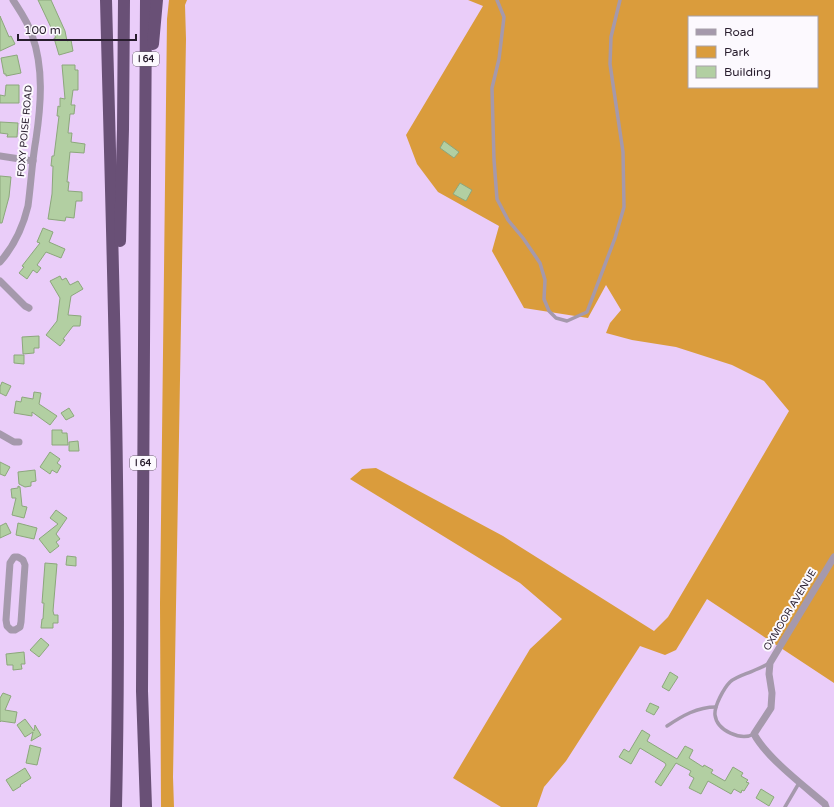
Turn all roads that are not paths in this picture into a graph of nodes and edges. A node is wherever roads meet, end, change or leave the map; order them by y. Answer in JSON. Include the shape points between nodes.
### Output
{"nodes":[{"id":1,"x":13,"y":0,"type":"edge"},
{"id":2,"x":106,"y":0,"type":"edge"},
{"id":3,"x":124,"y":0,"type":"edge"},
{"id":4,"x":146,"y":0,"type":"edge"},
{"id":5,"x":157,"y":0,"type":"edge"},
{"id":6,"x":497,"y":0,"type":"edge"},
{"id":7,"x":620,"y":0,"type":"edge"},
{"id":8,"x":146,"y":119,"type":"junction"},
{"id":9,"x":0,"y":156,"type":"edge"},
{"id":10,"x":33,"y":160,"type":"junction"},
{"id":11,"x":0,"y":262,"type":"edge"},
{"id":12,"x":0,"y":281,"type":"edge"},
{"id":13,"x":29,"y":308,"type":"dead end"},
{"id":14,"x":116,"y":375,"type":"junction"},
{"id":15,"x":0,"y":434,"type":"edge"},
{"id":16,"x":19,"y":442,"type":"dead end"},
{"id":17,"x":834,"y":557,"type":"edge"},
{"id":18,"x":0,"y":594,"type":"edge"},
{"id":19,"x":8,"y":595,"type":"junction"},
{"id":20,"x":770,"y":662,"type":"junction"},
{"id":21,"x":716,"y":707,"type":"junction"},
{"id":22,"x":667,"y":726,"type":"dead end"},
{"id":23,"x":754,"y":734,"type":"junction"},
{"id":24,"x":800,"y":782,"type":"junction"},
{"id":25,"x":116,"y":807,"type":"edge"},
{"id":26,"x":146,"y":807,"type":"edge"},
{"id":27,"x":785,"y":807,"type":"edge"},
{"id":28,"x":826,"y":807,"type":"edge"}],
"edges":[{"from":1,"to":10,"type":"street","name":"FOXY POISE ROAD","via":[[32,35],[40,72]]},
{"from":2,"to":14,"type":"highway"},
{"from":3,"to":14,"type":"highway","number":"I 64"},
{"from":4,"to":8,"type":"highway","number":"I 64"},
{"from":5,"to":8,"type":"highway"},
{"from":6,"to":7,"type":"lane","via":[[504,17],[499,59],[492,88],[497,199],[508,220],[540,263],[545,280],[544,299],[549,311],[556,318],[567,321],[587,312],[624,207],[623,152],[610,64],[611,37]]},
{"from":8,"to":26,"type":"highway","number":"I 64","via":[[142,691]]},
{"from":9,"to":10,"type":"street"},
{"from":10,"to":11,"type":"street","name":"FOXY POISE ROAD","via":[[25,221]]},
{"from":12,"to":13,"type":"street"},
{"from":14,"to":25,"type":"highway","number":"I 64"},
{"from":15,"to":16,"type":"street"},
{"from":17,"to":20,"type":"street","name":"OXMOOR AVENUE"},
{"from":18,"to":19,"type":"street"},
{"from":19,"to":19,"type":"street","via":[[10,563],[14,557],[18,557],[23,560],[24,565],[21,622],[20,627],[15,630],[7,626]]},
{"from":20,"to":21,"type":"lane","via":[[730,682]]},
{"from":20,"to":23,"type":"street","name":"OXMOOR AVENUE","via":[[771,708]]},
{"from":21,"to":22,"type":"lane","via":[[706,707],[692,712]]},
{"from":21,"to":23,"type":"lane","via":[[715,715],[723,728],[742,737]]},
{"from":23,"to":24,"type":"street","via":[[760,745]]},
{"from":24,"to":27,"type":"lane"},
{"from":24,"to":28,"type":"street"}]}
